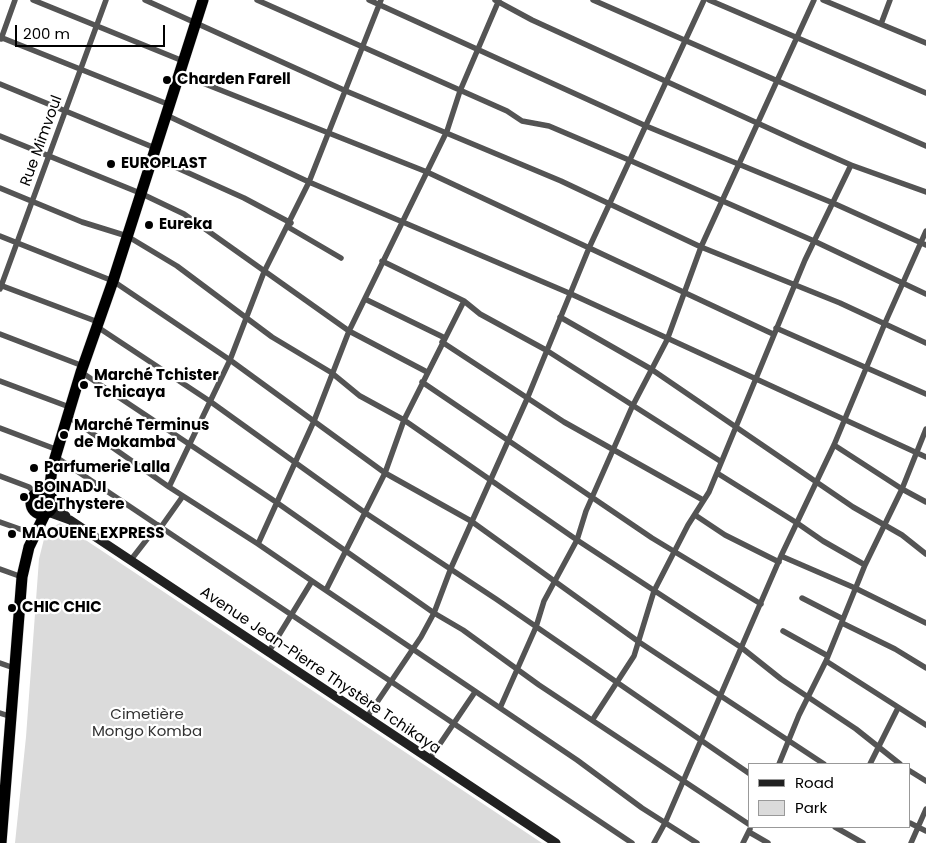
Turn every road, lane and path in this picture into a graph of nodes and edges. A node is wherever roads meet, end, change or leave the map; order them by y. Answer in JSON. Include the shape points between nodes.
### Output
{"nodes":[{"id":1,"x":15,"y":0,"type":"edge"},
{"id":2,"x":33,"y":0,"type":"edge"},
{"id":3,"x":106,"y":0,"type":"edge"},
{"id":4,"x":145,"y":0,"type":"edge"},
{"id":5,"x":203,"y":0,"type":"edge"},
{"id":6,"x":257,"y":0,"type":"edge"},
{"id":7,"x":369,"y":0,"type":"edge"},
{"id":8,"x":497,"y":0,"type":"edge"},
{"id":9,"x":593,"y":0,"type":"edge"},
{"id":10,"x":704,"y":0,"type":"edge"},
{"id":11,"x":709,"y":0,"type":"edge"},
{"id":12,"x":814,"y":0,"type":"edge"},
{"id":13,"x":823,"y":0,"type":"edge"},
{"id":14,"x":890,"y":0,"type":"edge"},
{"id":15,"x":380,"y":2,"type":"edge"},
{"id":16,"x":196,"y":22,"type":"junction"},
{"id":17,"x":881,"y":24,"type":"junction"},
{"id":18,"x":97,"y":26,"type":"junction"},
{"id":19,"x":0,"y":39,"type":"edge"},
{"id":20,"x":686,"y":39,"type":"junction"},
{"id":21,"x":797,"y":39,"type":"junction"},
{"id":22,"x":926,"y":43,"type":"edge"},
{"id":23,"x":363,"y":46,"type":"junction"},
{"id":24,"x":478,"y":51,"type":"junction"},
{"id":25,"x":183,"y":62,"type":"junction"},
{"id":26,"x":81,"y":70,"type":"junction"},
{"id":27,"x":180,"y":74,"type":"junction"},
{"id":28,"x":778,"y":81,"type":"junction"},
{"id":29,"x":667,"y":82,"type":"junction"},
{"id":30,"x":0,"y":84,"type":"edge"},
{"id":31,"x":346,"y":91,"type":"junction"},
{"id":32,"x":460,"y":91,"type":"junction"},
{"id":33,"x":926,"y":93,"type":"edge"},
{"id":34,"x":66,"y":110,"type":"junction"},
{"id":35,"x":168,"y":110,"type":"junction"},
{"id":36,"x":757,"y":122,"type":"junction"},
{"id":37,"x":646,"y":126,"type":"junction"},
{"id":38,"x":330,"y":132,"type":"junction"},
{"id":39,"x":447,"y":132,"type":"junction"},
{"id":40,"x":0,"y":136,"type":"edge"},
{"id":41,"x":926,"y":146,"type":"edge"},
{"id":42,"x":154,"y":152,"type":"junction"},
{"id":43,"x":50,"y":155,"type":"junction"},
{"id":44,"x":629,"y":160,"type":"junction"},
{"id":45,"x":739,"y":163,"type":"junction"},
{"id":46,"x":851,"y":165,"type":"junction"},
{"id":47,"x":427,"y":172,"type":"junction"},
{"id":48,"x":309,"y":182,"type":"junction"},
{"id":49,"x":0,"y":188,"type":"edge"},
{"id":50,"x":140,"y":192,"type":"junction"},
{"id":51,"x":926,"y":192,"type":"edge"},
{"id":52,"x":33,"y":201,"type":"junction"},
{"id":53,"x":722,"y":202,"type":"junction"},
{"id":54,"x":833,"y":203,"type":"junction"},
{"id":55,"x":609,"y":204,"type":"junction"},
{"id":56,"x":402,"y":222,"type":"junction"},
{"id":57,"x":289,"y":225,"type":"junction"},
{"id":58,"x":926,"y":231,"type":"edge"},
{"id":59,"x":0,"y":236,"type":"edge"},
{"id":60,"x":127,"y":236,"type":"junction"},
{"id":61,"x":814,"y":241,"type":"junction"},
{"id":62,"x":18,"y":244,"type":"junction"},
{"id":63,"x":923,"y":244,"type":"edge"},
{"id":64,"x":701,"y":247,"type":"junction"},
{"id":65,"x":589,"y":248,"type":"junction"},
{"id":66,"x":341,"y":258,"type":"dead end"},
{"id":67,"x":382,"y":261,"type":"junction"},
{"id":68,"x":264,"y":272,"type":"junction"},
{"id":69,"x":113,"y":280,"type":"junction"},
{"id":70,"x":795,"y":284,"type":"junction"},
{"id":71,"x":903,"y":284,"type":"junction"},
{"id":72,"x":0,"y":287,"type":"edge"},
{"id":73,"x":569,"y":293,"type":"junction"},
{"id":74,"x":683,"y":293,"type":"junction"},
{"id":75,"x":926,"y":294,"type":"edge"},
{"id":76,"x":365,"y":300,"type":"junction"},
{"id":77,"x":464,"y":301,"type":"junction"},
{"id":78,"x":245,"y":317,"type":"junction"},
{"id":79,"x":560,"y":317,"type":"junction"},
{"id":80,"x":885,"y":323,"type":"junction"},
{"id":81,"x":97,"y":324,"type":"junction"},
{"id":82,"x":776,"y":328,"type":"junction"},
{"id":83,"x":349,"y":331,"type":"junction"},
{"id":84,"x":0,"y":334,"type":"edge"},
{"id":85,"x":773,"y":334,"type":"junction"},
{"id":86,"x":443,"y":340,"type":"junction"},
{"id":87,"x":668,"y":340,"type":"junction"},
{"id":88,"x":926,"y":343,"type":"edge"},
{"id":89,"x":546,"y":350,"type":"junction"},
{"id":90,"x":230,"y":360,"type":"junction"},
{"id":91,"x":867,"y":367,"type":"junction"},
{"id":92,"x":82,"y":369,"type":"junction"},
{"id":93,"x":651,"y":369,"type":"junction"},
{"id":94,"x":427,"y":372,"type":"junction"},
{"id":95,"x":332,"y":373,"type":"junction"},
{"id":96,"x":756,"y":378,"type":"junction"},
{"id":97,"x":0,"y":381,"type":"edge"},
{"id":98,"x":422,"y":382,"type":"junction"},
{"id":99,"x":926,"y":394,"type":"edge"},
{"id":100,"x":527,"y":399,"type":"junction"},
{"id":101,"x":211,"y":402,"type":"junction"},
{"id":102,"x":632,"y":407,"type":"junction"},
{"id":103,"x":70,"y":412,"type":"junction"},
{"id":104,"x":404,"y":420,"type":"junction"},
{"id":105,"x":845,"y":420,"type":"junction"},
{"id":106,"x":314,"y":421,"type":"junction"},
{"id":107,"x":735,"y":427,"type":"junction"},
{"id":108,"x":0,"y":428,"type":"edge"},
{"id":109,"x":926,"y":429,"type":"edge"},
{"id":110,"x":509,"y":441,"type":"junction"},
{"id":111,"x":834,"y":445,"type":"junction"},
{"id":112,"x":190,"y":446,"type":"junction"},
{"id":113,"x":613,"y":450,"type":"junction"},
{"id":114,"x":916,"y":452,"type":"junction"},
{"id":115,"x":57,"y":453,"type":"junction"},
{"id":116,"x":926,"y":457,"type":"edge"},
{"id":117,"x":295,"y":461,"type":"junction"},
{"id":118,"x":720,"y":462,"type":"junction"},
{"id":119,"x":385,"y":473,"type":"junction"},
{"id":120,"x":716,"y":474,"type":"junction"},
{"id":121,"x":0,"y":476,"type":"edge"},
{"id":122,"x":492,"y":481,"type":"junction"},
{"id":123,"x":816,"y":481,"type":"junction"},
{"id":124,"x":169,"y":487,"type":"junction"},
{"id":125,"x":902,"y":489,"type":"junction"},
{"id":126,"x":183,"y":496,"type":"junction"},
{"id":127,"x":592,"y":497,"type":"junction"},
{"id":128,"x":704,"y":500,"type":"junction"},
{"id":129,"x":45,"y":502,"type":"junction"},
{"id":130,"x":276,"y":502,"type":"junction"},
{"id":131,"x":926,"y":502,"type":"edge"},
{"id":132,"x":364,"y":512,"type":"junction"},
{"id":133,"x":695,"y":515,"type":"junction"},
{"id":134,"x":471,"y":521,"type":"junction"},
{"id":135,"x":0,"y":522,"type":"edge"},
{"id":136,"x":797,"y":523,"type":"junction"},
{"id":137,"x":885,"y":525,"type":"junction"},
{"id":138,"x":159,"y":526,"type":"junction"},
{"id":139,"x":34,"y":533,"type":"junction"},
{"id":140,"x":577,"y":540,"type":"junction"},
{"id":141,"x":258,"y":544,"type":"junction"},
{"id":142,"x":347,"y":551,"type":"junction"},
{"id":143,"x":675,"y":551,"type":"junction"},
{"id":144,"x":926,"y":554,"type":"edge"},
{"id":145,"x":780,"y":559,"type":"junction"},
{"id":146,"x":130,"y":561,"type":"junction"},
{"id":147,"x":865,"y":565,"type":"junction"},
{"id":148,"x":451,"y":568,"type":"junction"},
{"id":149,"x":0,"y":569,"type":"edge"},
{"id":150,"x":22,"y":577,"type":"junction"},
{"id":151,"x":312,"y":581,"type":"junction"},
{"id":152,"x":554,"y":582,"type":"junction"},
{"id":153,"x":855,"y":588,"type":"junction"},
{"id":154,"x":326,"y":590,"type":"junction"},
{"id":155,"x":654,"y":591,"type":"junction"},
{"id":156,"x":802,"y":598,"type":"dead end"},
{"id":157,"x":761,"y":604,"type":"junction"},
{"id":158,"x":434,"y":613,"type":"junction"},
{"id":159,"x":294,"y":614,"type":"junction"},
{"id":160,"x":842,"y":621,"type":"junction"},
{"id":161,"x":925,"y":621,"type":"edge"},
{"id":162,"x":536,"y":628,"type":"junction"},
{"id":163,"x":783,"y":631,"type":"dead end"},
{"id":164,"x":639,"y":642,"type":"junction"},
{"id":165,"x":742,"y":648,"type":"junction"},
{"id":166,"x":412,"y":650,"type":"junction"},
{"id":167,"x":268,"y":652,"type":"junction"},
{"id":168,"x":827,"y":658,"type":"junction"},
{"id":169,"x":0,"y":663,"type":"edge"},
{"id":170,"x":14,"y":668,"type":"junction"},
{"id":171,"x":926,"y":668,"type":"edge"},
{"id":172,"x":517,"y":669,"type":"junction"},
{"id":173,"x":391,"y":681,"type":"junction"},
{"id":174,"x":617,"y":683,"type":"junction"},
{"id":175,"x":475,"y":692,"type":"junction"},
{"id":176,"x":720,"y":696,"type":"junction"},
{"id":177,"x":809,"y":696,"type":"junction"},
{"id":178,"x":500,"y":708,"type":"junction"},
{"id":179,"x":898,"y":708,"type":"junction"},
{"id":180,"x":5,"y":714,"type":"edge"},
{"id":181,"x":367,"y":718,"type":"junction"},
{"id":182,"x":593,"y":719,"type":"junction"},
{"id":183,"x":452,"y":722,"type":"junction"},
{"id":184,"x":926,"y":726,"type":"edge"},
{"id":185,"x":700,"y":740,"type":"junction"},
{"id":186,"x":789,"y":740,"type":"junction"},
{"id":187,"x":878,"y":746,"type":"junction"},
{"id":188,"x":3,"y":760,"type":"edge"},
{"id":189,"x":429,"y":760,"type":"junction"},
{"id":190,"x":779,"y":763,"type":"edge"},
{"id":191,"x":823,"y":763,"type":"edge"},
{"id":192,"x":870,"y":763,"type":"edge"},
{"id":193,"x":899,"y":763,"type":"edge"},
{"id":194,"x":911,"y":772,"type":"edge"},
{"id":195,"x":748,"y":773,"type":"edge"},
{"id":196,"x":683,"y":781,"type":"junction"},
{"id":197,"x":926,"y":781,"type":"edge"},
{"id":198,"x":1,"y":809,"type":"edge"},
{"id":199,"x":926,"y":809,"type":"edge"},
{"id":200,"x":665,"y":823,"type":"junction"},
{"id":201,"x":911,"y":824,"type":"edge"},
{"id":202,"x":748,"y":827,"type":"edge"},
{"id":203,"x":918,"y":827,"type":"junction"},
{"id":204,"x":750,"y":828,"type":"edge"},
{"id":205,"x":837,"y":828,"type":"edge"},
{"id":206,"x":926,"y":831,"type":"edge"},
{"id":207,"x":1,"y":843,"type":"edge"},
{"id":208,"x":556,"y":843,"type":"edge"},
{"id":209,"x":632,"y":843,"type":"edge"},
{"id":210,"x":654,"y":843,"type":"edge"},
{"id":211,"x":698,"y":843,"type":"edge"},
{"id":212,"x":743,"y":843,"type":"edge"},
{"id":213,"x":768,"y":843,"type":"edge"},
{"id":214,"x":863,"y":843,"type":"edge"},
{"id":215,"x":911,"y":843,"type":"edge"}],
"edges":[{"from":1,"to":19,"type":"street"},
{"from":2,"to":18,"type":"street"},
{"from":3,"to":18,"type":"street","name":"Rue Mimvoul"},
{"from":4,"to":16,"type":"street"},
{"from":5,"to":16,"type":"highway"},
{"from":6,"to":23,"type":"street"},
{"from":7,"to":15,"type":"street"},
{"from":8,"to":24,"type":"street"},
{"from":8,"to":29,"type":"street","via":[[532,20]]},
{"from":9,"to":20,"type":"street"},
{"from":10,"to":20,"type":"street"},
{"from":11,"to":21,"type":"street"},
{"from":12,"to":21,"type":"street"},
{"from":13,"to":17,"type":"street"},
{"from":14,"to":17,"type":"street"},
{"from":15,"to":23,"type":"street"},
{"from":15,"to":24,"type":"street"},
{"from":16,"to":25,"type":"highway"},
{"from":16,"to":31,"type":"street"},
{"from":17,"to":22,"type":"street"},
{"from":18,"to":25,"type":"street"},
{"from":18,"to":26,"type":"street","name":"Rue Mimvoul"},
{"from":19,"to":26,"type":"street"},
{"from":20,"to":28,"type":"street"},
{"from":20,"to":29,"type":"street"},
{"from":21,"to":28,"type":"street"},
{"from":21,"to":33,"type":"street"},
{"from":23,"to":31,"type":"street"},
{"from":23,"to":32,"type":"street"},
{"from":24,"to":32,"type":"street"},
{"from":24,"to":37,"type":"street","via":[[506,60]]},
{"from":25,"to":27,"type":"highway"},
{"from":26,"to":34,"type":"street","name":"Rue Mimvoul"},
{"from":26,"to":35,"type":"street"},
{"from":27,"to":35,"type":"highway"},
{"from":27,"to":38,"type":"street"},
{"from":28,"to":36,"type":"street"},
{"from":28,"to":41,"type":"street"},
{"from":29,"to":36,"type":"street"},
{"from":29,"to":37,"type":"street"},
{"from":30,"to":34,"type":"street"},
{"from":31,"to":38,"type":"street"},
{"from":31,"to":39,"type":"street"},
{"from":32,"to":39,"type":"street"},
{"from":32,"to":44,"type":"street","via":[[522,121],[549,126]]},
{"from":34,"to":42,"type":"street"},
{"from":34,"to":43,"type":"street","name":"Rue Mimvoul"},
{"from":35,"to":42,"type":"highway"},
{"from":35,"to":48,"type":"street"},
{"from":36,"to":45,"type":"street"},
{"from":36,"to":46,"type":"street"},
{"from":37,"to":44,"type":"street"},
{"from":37,"to":45,"type":"street"},
{"from":38,"to":47,"type":"street"},
{"from":38,"to":48,"type":"street"},
{"from":39,"to":47,"type":"street"},
{"from":39,"to":55,"type":"street"},
{"from":40,"to":43,"type":"street"},
{"from":42,"to":50,"type":"highway"},
{"from":42,"to":57,"type":"street"},
{"from":43,"to":50,"type":"street"},
{"from":43,"to":52,"type":"street","name":"Rue Mimvoul"},
{"from":44,"to":53,"type":"street"},
{"from":44,"to":55,"type":"street"},
{"from":45,"to":53,"type":"street"},
{"from":45,"to":54,"type":"street"},
{"from":46,"to":51,"type":"street"},
{"from":46,"to":54,"type":"street"},
{"from":47,"to":56,"type":"street"},
{"from":47,"to":65,"type":"street"},
{"from":48,"to":56,"type":"street"},
{"from":48,"to":57,"type":"street"},
{"from":49,"to":52,"type":"street"},
{"from":50,"to":60,"type":"highway"},
{"from":50,"to":68,"type":"street","via":[[208,229]]},
{"from":52,"to":60,"type":"street","via":[[82,222]]},
{"from":52,"to":62,"type":"street","name":"Rue Mimvoul"},
{"from":53,"to":61,"type":"street"},
{"from":53,"to":64,"type":"street"},
{"from":54,"to":61,"type":"street"},
{"from":54,"to":63,"type":"street"},
{"from":55,"to":64,"type":"street"},
{"from":55,"to":65,"type":"street"},
{"from":56,"to":67,"type":"street"},
{"from":56,"to":73,"type":"street"},
{"from":57,"to":66,"type":"street"},
{"from":57,"to":68,"type":"street"},
{"from":58,"to":63,"type":"street"},
{"from":59,"to":62,"type":"street"},
{"from":60,"to":69,"type":"highway"},
{"from":60,"to":78,"type":"street","via":[[177,266]]},
{"from":61,"to":70,"type":"street"},
{"from":61,"to":71,"type":"street"},
{"from":62,"to":69,"type":"street"},
{"from":62,"to":72,"type":"street","name":"Rue Mimvoul"},
{"from":63,"to":71,"type":"street"},
{"from":64,"to":70,"type":"street"},
{"from":64,"to":74,"type":"street"},
{"from":65,"to":73,"type":"street"},
{"from":65,"to":74,"type":"street"},
{"from":67,"to":76,"type":"street"},
{"from":67,"to":77,"type":"street"},
{"from":68,"to":78,"type":"street"},
{"from":68,"to":83,"type":"street"},
{"from":69,"to":81,"type":"highway"},
{"from":69,"to":90,"type":"street"},
{"from":70,"to":80,"type":"street"},
{"from":70,"to":82,"type":"street"},
{"from":71,"to":75,"type":"street"},
{"from":71,"to":80,"type":"street"},
{"from":72,"to":81,"type":"street"},
{"from":73,"to":79,"type":"street"},
{"from":73,"to":87,"type":"street"},
{"from":74,"to":85,"type":"street"},
{"from":74,"to":87,"type":"street"},
{"from":76,"to":83,"type":"street"},
{"from":76,"to":86,"type":"street"},
{"from":77,"to":86,"type":"street"},
{"from":77,"to":89,"type":"street","via":[[480,314]]},
{"from":78,"to":90,"type":"street"},
{"from":78,"to":95,"type":"street"},
{"from":79,"to":89,"type":"street"},
{"from":79,"to":93,"type":"street"},
{"from":80,"to":88,"type":"street"},
{"from":80,"to":91,"type":"street"},
{"from":81,"to":92,"type":"highway"},
{"from":81,"to":101,"type":"street"},
{"from":82,"to":85,"type":"street"},
{"from":82,"to":91,"type":"street"},
{"from":83,"to":94,"type":"street"},
{"from":83,"to":95,"type":"street"},
{"from":84,"to":92,"type":"street"},
{"from":85,"to":96,"type":"street"},
{"from":86,"to":94,"type":"street"},
{"from":86,"to":100,"type":"street"},
{"from":87,"to":93,"type":"street"},
{"from":87,"to":96,"type":"street"},
{"from":89,"to":100,"type":"street"},
{"from":89,"to":102,"type":"street"},
{"from":90,"to":101,"type":"street"},
{"from":90,"to":106,"type":"street"},
{"from":91,"to":99,"type":"street"},
{"from":91,"to":105,"type":"street"},
{"from":92,"to":103,"type":"highway"},
{"from":92,"to":112,"type":"street"},
{"from":93,"to":102,"type":"street"},
{"from":93,"to":107,"type":"street"},
{"from":94,"to":98,"type":"street"},
{"from":95,"to":104,"type":"street","via":[[360,396]]},
{"from":95,"to":106,"type":"street"},
{"from":96,"to":105,"type":"street"},
{"from":96,"to":107,"type":"street"},
{"from":97,"to":103,"type":"street"},
{"from":98,"to":104,"type":"street"},
{"from":98,"to":110,"type":"street"},
{"from":100,"to":110,"type":"street"},
{"from":100,"to":113,"type":"street"},
{"from":101,"to":112,"type":"street"},
{"from":101,"to":117,"type":"street"},
{"from":102,"to":113,"type":"street"},
{"from":102,"to":118,"type":"street"},
{"from":103,"to":115,"type":"highway"},
{"from":103,"to":124,"type":"street"},
{"from":104,"to":119,"type":"street"},
{"from":104,"to":122,"type":"street"},
{"from":105,"to":111,"type":"street"},
{"from":105,"to":114,"type":"street"},
{"from":106,"to":117,"type":"street"},
{"from":106,"to":119,"type":"street"},
{"from":107,"to":118,"type":"street"},
{"from":107,"to":123,"type":"street"},
{"from":108,"to":115,"type":"street"},
{"from":109,"to":114,"type":"street"},
{"from":110,"to":122,"type":"street"},
{"from":110,"to":127,"type":"street"},
{"from":111,"to":123,"type":"street"},
{"from":111,"to":125,"type":"street"},
{"from":112,"to":124,"type":"street"},
{"from":112,"to":130,"type":"street"},
{"from":113,"to":127,"type":"street"},
{"from":113,"to":128,"type":"street"},
{"from":114,"to":116,"type":"street"},
{"from":114,"to":125,"type":"street"},
{"from":115,"to":129,"type":"highway"},
{"from":115,"to":138,"type":"street"},
{"from":117,"to":130,"type":"street"},
{"from":117,"to":132,"type":"street"},
{"from":118,"to":120,"type":"street"},
{"from":119,"to":132,"type":"street"},
{"from":119,"to":134,"type":"street"},
{"from":120,"to":128,"type":"street"},
{"from":120,"to":136,"type":"street"},
{"from":121,"to":129,"type":"street","via":[[29,487]]},
{"from":122,"to":134,"type":"street"},
{"from":122,"to":140,"type":"street"},
{"from":123,"to":136,"type":"street"},
{"from":123,"to":137,"type":"street"},
{"from":124,"to":126,"type":"street"},
{"from":125,"to":131,"type":"street"},
{"from":125,"to":137,"type":"street"},
{"from":126,"to":138,"type":"street"},
{"from":126,"to":141,"type":"street"},
{"from":127,"to":140,"type":"street"},
{"from":127,"to":143,"type":"street"},
{"from":128,"to":133,"type":"street"},
{"from":129,"to":139,"type":"highway"},
{"from":129,"to":139,"type":"highway","via":[[37,513],[32,508]]},
{"from":129,"to":146,"type":"street","name":"Avenue Jean-Pierre Thystère Tchikaya"},
{"from":130,"to":141,"type":"street"},
{"from":130,"to":142,"type":"street"},
{"from":132,"to":142,"type":"street"},
{"from":132,"to":148,"type":"street"},
{"from":133,"to":143,"type":"street"},
{"from":133,"to":145,"type":"street","via":[[725,535]]},
{"from":134,"to":148,"type":"street"},
{"from":134,"to":152,"type":"street"},
{"from":135,"to":139,"type":"street"},
{"from":136,"to":145,"type":"street"},
{"from":136,"to":147,"type":"street"},
{"from":137,"to":144,"type":"street"},
{"from":137,"to":147,"type":"street"},
{"from":138,"to":146,"type":"street"},
{"from":138,"to":159,"type":"street"},
{"from":139,"to":150,"type":"highway"},
{"from":140,"to":152,"type":"street"},
{"from":140,"to":155,"type":"street"},
{"from":141,"to":151,"type":"street"},
{"from":142,"to":154,"type":"street"},
{"from":142,"to":158,"type":"street"},
{"from":143,"to":155,"type":"street"},
{"from":143,"to":157,"type":"street"},
{"from":145,"to":153,"type":"street"},
{"from":145,"to":157,"type":"street"},
{"from":146,"to":167,"type":"street","name":"Avenue Jean-Pierre Thystère Tchikaya"},
{"from":147,"to":153,"type":"street"},
{"from":148,"to":158,"type":"street"},
{"from":148,"to":162,"type":"street"},
{"from":149,"to":150,"type":"street"},
{"from":150,"to":170,"type":"highway"},
{"from":151,"to":154,"type":"street"},
{"from":151,"to":159,"type":"street"},
{"from":152,"to":162,"type":"street"},
{"from":152,"to":164,"type":"street"},
{"from":153,"to":160,"type":"street"},
{"from":153,"to":161,"type":"street"},
{"from":154,"to":166,"type":"street"},
{"from":155,"to":164,"type":"street"},
{"from":155,"to":165,"type":"street"},
{"from":156,"to":160,"type":"street"},
{"from":157,"to":165,"type":"street"},
{"from":158,"to":166,"type":"street"},
{"from":158,"to":172,"type":"street"},
{"from":159,"to":167,"type":"street"},
{"from":159,"to":173,"type":"street"},
{"from":160,"to":168,"type":"street"},
{"from":160,"to":171,"type":"street"},
{"from":162,"to":172,"type":"street"},
{"from":162,"to":174,"type":"street"},
{"from":163,"to":168,"type":"street"},
{"from":164,"to":174,"type":"street"},
{"from":164,"to":176,"type":"street"},
{"from":165,"to":176,"type":"street"},
{"from":165,"to":177,"type":"street"},
{"from":166,"to":173,"type":"street"},
{"from":166,"to":175,"type":"street"},
{"from":167,"to":181,"type":"street","name":"Avenue Jean-Pierre Thystère Tchikaya"},
{"from":168,"to":177,"type":"street"},
{"from":168,"to":179,"type":"street"},
{"from":169,"to":170,"type":"street"},
{"from":170,"to":180,"type":"highway"},
{"from":172,"to":178,"type":"street"},
{"from":172,"to":182,"type":"street"},
{"from":173,"to":181,"type":"street"},
{"from":173,"to":183,"type":"street"},
{"from":174,"to":182,"type":"street"},
{"from":174,"to":185,"type":"street"},
{"from":175,"to":178,"type":"street"},
{"from":175,"to":183,"type":"street"},
{"from":176,"to":185,"type":"street"},
{"from":176,"to":186,"type":"street"},
{"from":177,"to":186,"type":"street"},
{"from":177,"to":187,"type":"street"},
{"from":178,"to":200,"type":"street"},
{"from":179,"to":184,"type":"street"},
{"from":179,"to":187,"type":"street"},
{"from":180,"to":188,"type":"highway"},
{"from":181,"to":189,"type":"street","name":"Avenue Jean-Pierre Thystère Tchikaya"},
{"from":182,"to":196,"type":"street"},
{"from":183,"to":189,"type":"street"},
{"from":183,"to":209,"type":"street"},
{"from":185,"to":195,"type":"street"},
{"from":185,"to":196,"type":"street"},
{"from":186,"to":190,"type":"street"},
{"from":186,"to":191,"type":"street"},
{"from":187,"to":192,"type":"street"},
{"from":187,"to":193,"type":"street"},
{"from":188,"to":198,"type":"highway"},
{"from":189,"to":208,"type":"street","name":"Avenue Jean-Pierre Thystère Tchikaya"},
{"from":194,"to":197,"type":"street"},
{"from":196,"to":200,"type":"street"},
{"from":196,"to":202,"type":"street"},
{"from":198,"to":207,"type":"highway"},
{"from":199,"to":203,"type":"street"},
{"from":200,"to":210,"type":"street"},
{"from":200,"to":211,"type":"street"},
{"from":201,"to":203,"type":"street"},
{"from":203,"to":206,"type":"street"},
{"from":203,"to":215,"type":"street"},
{"from":204,"to":212,"type":"street"},
{"from":204,"to":213,"type":"street"},
{"from":205,"to":214,"type":"street"}]}
